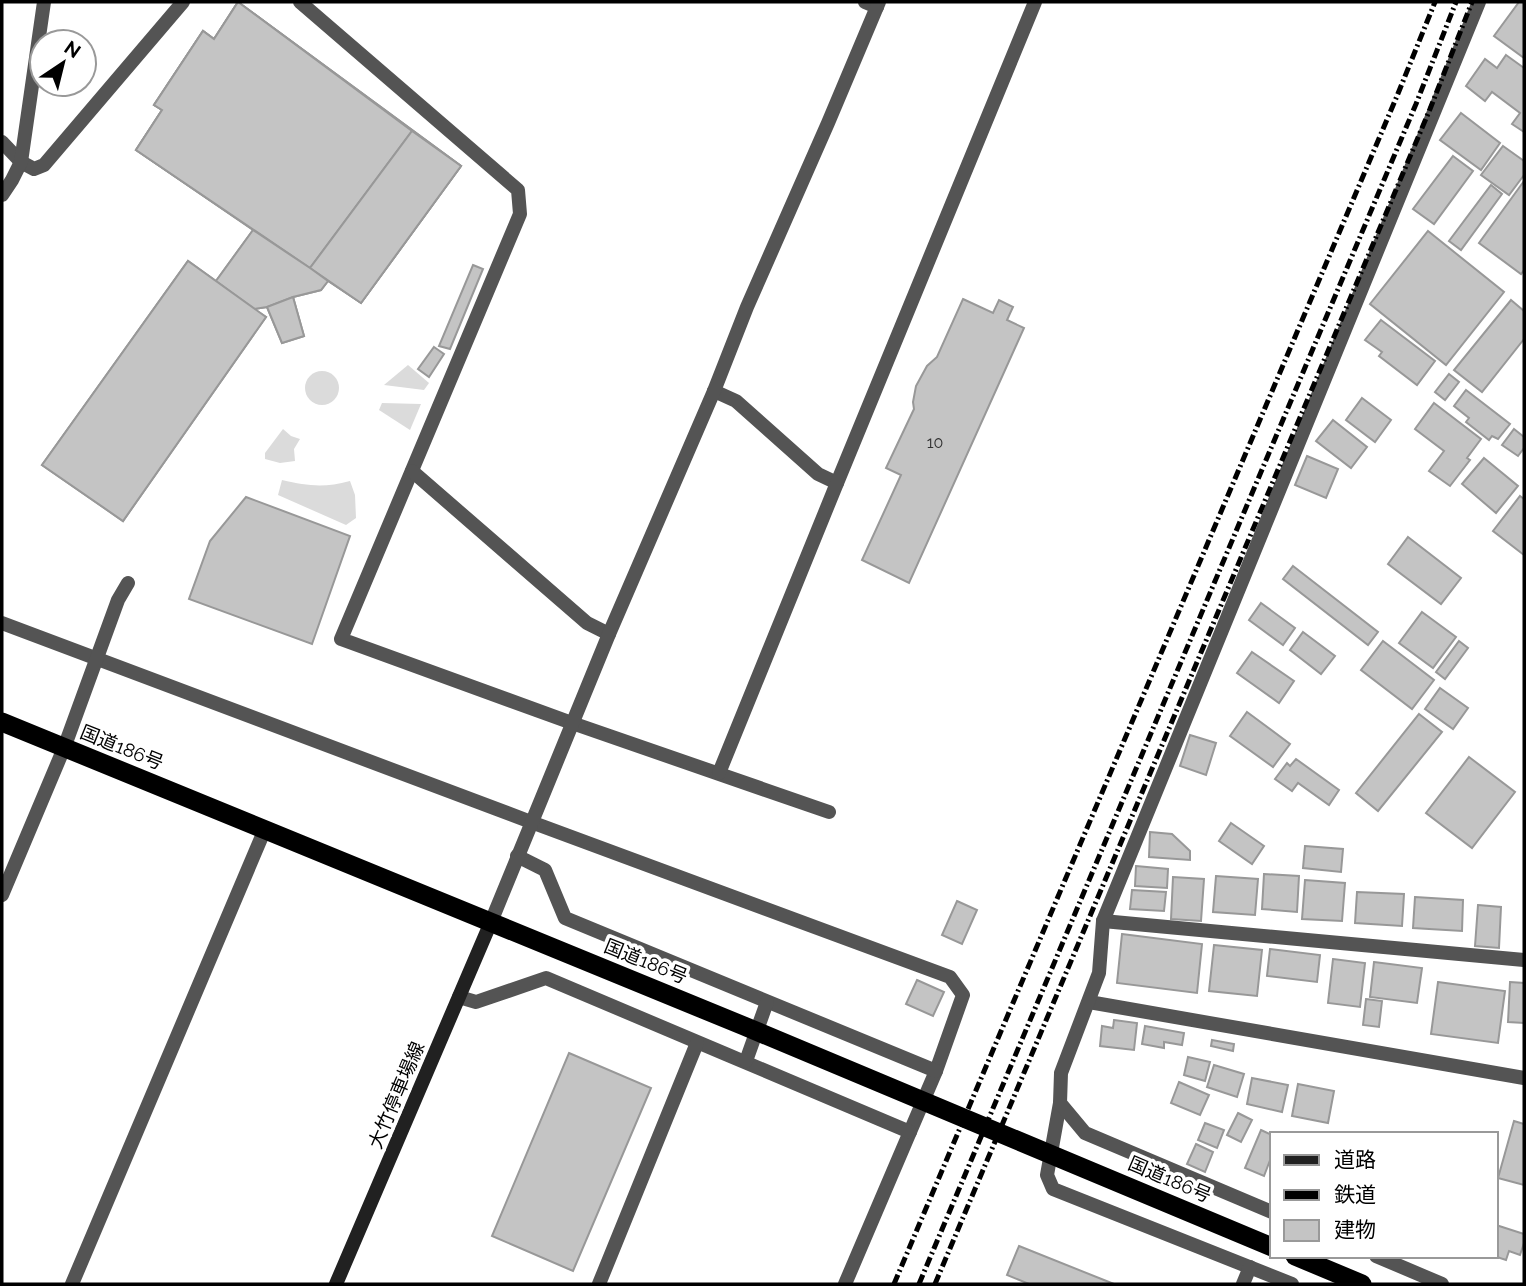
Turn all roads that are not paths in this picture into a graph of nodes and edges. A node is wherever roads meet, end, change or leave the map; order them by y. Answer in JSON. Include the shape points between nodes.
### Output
{"nodes":[{"id":1,"x":44,"y":2,"type":"edge"},
{"id":2,"x":183,"y":2,"type":"edge"},
{"id":3,"x":300,"y":2,"type":"edge"},
{"id":4,"x":1035,"y":2,"type":"edge"},
{"id":5,"x":1479,"y":2,"type":"edge"},
{"id":6,"x":873,"y":4,"type":"edge"},
{"id":7,"x":2,"y":142,"type":"edge"},
{"id":8,"x":22,"y":162,"type":"junction"},
{"id":9,"x":2,"y":195,"type":"edge"},
{"id":10,"x":714,"y":391,"type":"junction"},
{"id":11,"x":411,"y":471,"type":"junction"},
{"id":12,"x":836,"y":483,"type":"junction"},
{"id":13,"x":128,"y":583,"type":"dead end"},
{"id":14,"x":2,"y":623,"type":"edge"},
{"id":15,"x":609,"y":634,"type":"junction"},
{"id":16,"x":97,"y":659,"type":"junction"},
{"id":17,"x":2,"y":722,"type":"edge"},
{"id":18,"x":572,"y":723,"type":"junction"},
{"id":19,"x":64,"y":748,"type":"junction"},
{"id":20,"x":719,"y":774,"type":"junction"},
{"id":21,"x":829,"y":812,"type":"dead end"},
{"id":22,"x":531,"y":822,"type":"junction"},
{"id":23,"x":265,"y":829,"type":"junction"},
{"id":24,"x":517,"y":856,"type":"junction"},
{"id":25,"x":2,"y":895,"type":"edge"},
{"id":26,"x":1102,"y":921,"type":"junction"},
{"id":27,"x":491,"y":922,"type":"junction"},
{"id":28,"x":1524,"y":960,"type":"edge"},
{"id":29,"x":458,"y":997,"type":"junction"},
{"id":30,"x":767,"y":1002,"type":"junction"},
{"id":31,"x":1089,"y":1002,"type":"junction"},
{"id":32,"x":697,"y":1043,"type":"junction"},
{"id":33,"x":746,"y":1061,"type":"junction"},
{"id":34,"x":936,"y":1070,"type":"junction"},
{"id":35,"x":1524,"y":1078,"type":"edge"},
{"id":36,"x":1060,"y":1103,"type":"junction"},
{"id":37,"x":910,"y":1132,"type":"junction"},
{"id":38,"x":1270,"y":1211,"type":"edge"},
{"id":39,"x":1270,"y":1246,"type":"edge"},
{"id":40,"x":1300,"y":1258,"type":"edge"},
{"id":41,"x":1381,"y":1258,"type":"edge"},
{"id":42,"x":1250,"y":1266,"type":"junction"},
{"id":43,"x":72,"y":1284,"type":"edge"},
{"id":44,"x":336,"y":1284,"type":"edge"},
{"id":45,"x":599,"y":1284,"type":"edge"},
{"id":46,"x":845,"y":1284,"type":"edge"},
{"id":47,"x":1242,"y":1284,"type":"edge"},
{"id":48,"x":1292,"y":1284,"type":"edge"},
{"id":49,"x":1362,"y":1284,"type":"edge"},
{"id":50,"x":1442,"y":1284,"type":"edge"}],
"edges":[{"from":1,"to":8,"type":"street"},
{"from":2,"to":8,"type":"street","via":[[44,165],[34,169]]},
{"from":3,"to":11,"type":"street","via":[[518,190],[520,214]]},
{"from":4,"to":12,"type":"street"},
{"from":5,"to":26,"type":"street"},
{"from":6,"to":10,"type":"street","via":[[828,123]]},
{"from":7,"to":8,"type":"street"},
{"from":8,"to":9,"type":"street"},
{"from":10,"to":12,"type":"street","via":[[736,401],[818,474]]},
{"from":10,"to":15,"type":"street"},
{"from":11,"to":15,"type":"street","via":[[587,624]]},
{"from":11,"to":18,"type":"street","via":[[341,639]]},
{"from":12,"to":20,"type":"street"},
{"from":13,"to":16,"type":"street"},
{"from":14,"to":16,"type":"street"},
{"from":15,"to":18,"type":"street"},
{"from":16,"to":19,"type":"street"},
{"from":16,"to":22,"type":"street"},
{"from":17,"to":19,"type":"highway","name":"国道186号"},
{"from":18,"to":20,"type":"street"},
{"from":18,"to":22,"type":"street"},
{"from":19,"to":23,"type":"highway","name":"国道186号"},
{"from":19,"to":25,"type":"street"},
{"from":20,"to":21,"type":"street"},
{"from":22,"to":24,"type":"street"},
{"from":22,"to":34,"type":"street","via":[[950,977],[963,995]]},
{"from":23,"to":27,"type":"highway","name":"国道186号"},
{"from":23,"to":43,"type":"street"},
{"from":24,"to":27,"type":"street"},
{"from":24,"to":30,"type":"street","via":[[545,870],[565,918]]},
{"from":26,"to":28,"type":"street"},
{"from":26,"to":31,"type":"street","via":[[1100,973]]},
{"from":27,"to":29,"type":"main road","name":"大竹停車場線"},
{"from":27,"to":39,"type":"highway","name":"国道186号"},
{"from":29,"to":32,"type":"street","via":[[476,1002],[546,978]]},
{"from":29,"to":44,"type":"main road","name":"大竹停車場線"},
{"from":30,"to":33,"type":"street"},
{"from":30,"to":34,"type":"street"},
{"from":31,"to":35,"type":"street"},
{"from":31,"to":36,"type":"street","via":[[1061,1073]]},
{"from":32,"to":33,"type":"street"},
{"from":32,"to":45,"type":"street"},
{"from":33,"to":37,"type":"street"},
{"from":34,"to":37,"type":"street"},
{"from":36,"to":38,"type":"street","via":[[1085,1133]]},
{"from":36,"to":42,"type":"street","via":[[1047,1175],[1053,1189]]},
{"from":37,"to":46,"type":"street"},
{"from":40,"to":49,"type":"highway"},
{"from":41,"to":50,"type":"street"},
{"from":42,"to":47,"type":"street"},
{"from":42,"to":48,"type":"street"}]}
